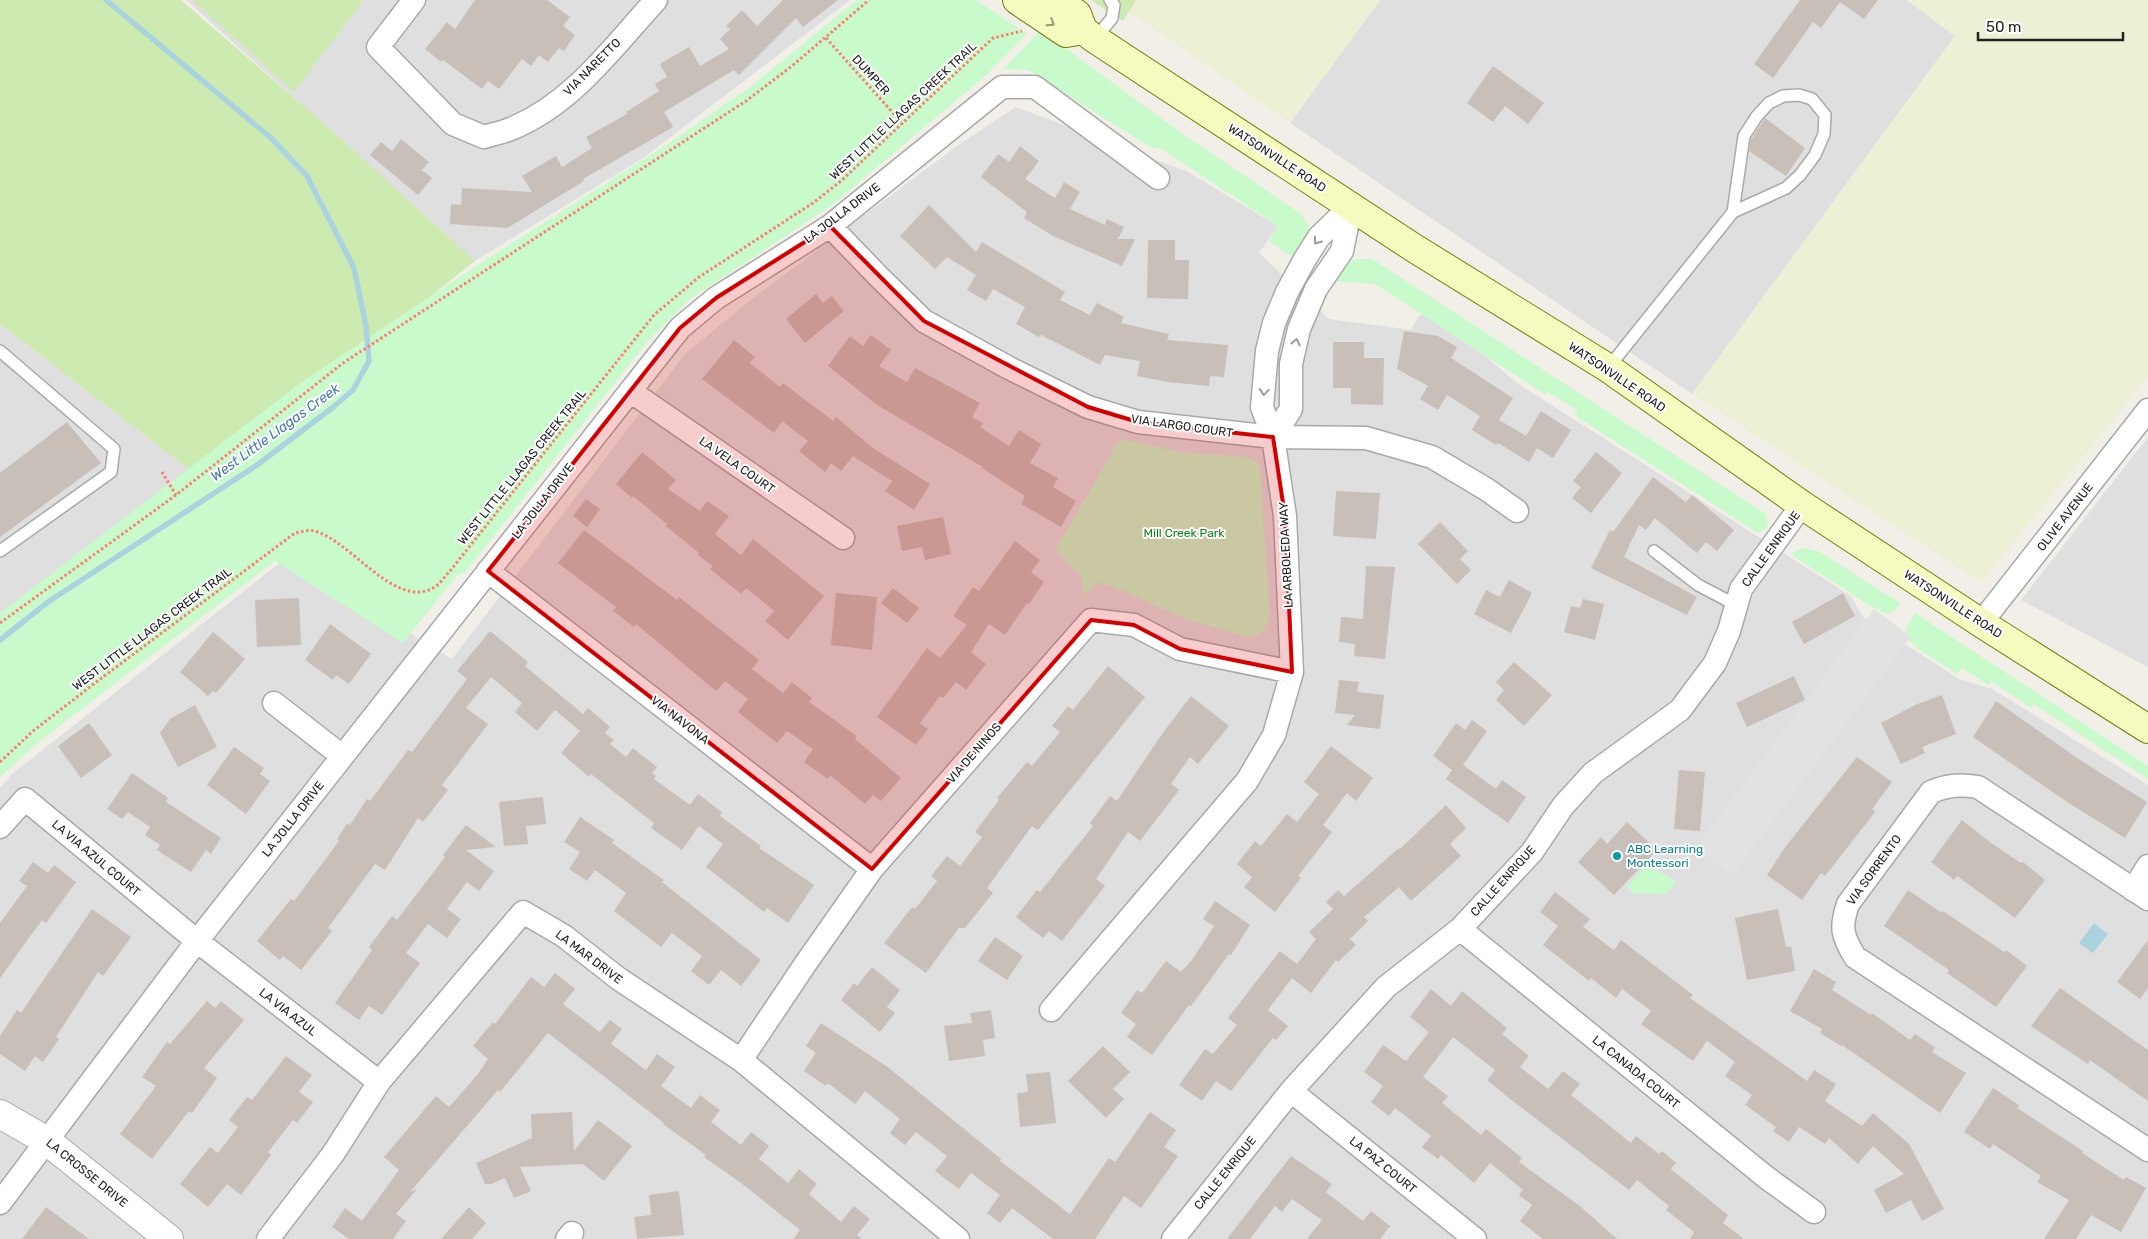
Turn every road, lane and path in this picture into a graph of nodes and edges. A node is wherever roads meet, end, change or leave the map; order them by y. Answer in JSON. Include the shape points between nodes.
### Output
{"nodes":[{"id":1,"x":414,"y":0,"type":"edge"},
{"id":2,"x":656,"y":0,"type":"edge"},
{"id":3,"x":869,"y":0,"type":"edge"},
{"id":4,"x":1056,"y":0,"type":"edge"},
{"id":5,"x":1110,"y":0,"type":"edge"},
{"id":6,"x":1022,"y":11,"type":"edge"},
{"id":7,"x":1089,"y":34,"type":"junction"},
{"id":8,"x":826,"y":38,"type":"junction"},
{"id":9,"x":903,"y":124,"type":"junction"},
{"id":10,"x":1158,"y":178,"type":"dead end"},
{"id":11,"x":1351,"y":206,"type":"junction"},
{"id":12,"x":1733,"y":212,"type":"junction"},
{"id":13,"x":830,"y":226,"type":"junction"},
{"id":14,"x":0,"y":351,"type":"edge"},
{"id":15,"x":1608,"y":368,"type":"junction"},
{"id":16,"x":630,"y":391,"type":"junction"},
{"id":17,"x":2148,"y":410,"type":"edge"},
{"id":18,"x":1273,"y":438,"type":"junction"},
{"id":19,"x":162,"y":472,"type":"dead end"},
{"id":20,"x":176,"y":495,"type":"junction"},
{"id":21,"x":1802,"y":505,"type":"junction"},
{"id":22,"x":1517,"y":511,"type":"dead end"},
{"id":23,"x":843,"y":538,"type":"dead end"},
{"id":24,"x":0,"y":551,"type":"edge"},
{"id":25,"x":1654,"y":552,"type":"dead end"},
{"id":26,"x":488,"y":571,"type":"junction"},
{"id":27,"x":1736,"y":605,"type":"junction"},
{"id":28,"x":0,"y":623,"type":"edge"},
{"id":29,"x":1981,"y":623,"type":"junction"},
{"id":30,"x":1292,"y":672,"type":"junction"},
{"id":31,"x":274,"y":703,"type":"dead end"},
{"id":32,"x":2148,"y":729,"type":"edge"},
{"id":33,"x":342,"y":756,"type":"junction"},
{"id":34,"x":0,"y":762,"type":"edge"},
{"id":35,"x":0,"y":827,"type":"edge"},
{"id":36,"x":2148,"y":866,"type":"edge"},
{"id":37,"x":872,"y":869,"type":"junction"},
{"id":38,"x":2141,"y":895,"type":"edge"},
{"id":39,"x":1460,"y":929,"type":"junction"},
{"id":40,"x":197,"y":941,"type":"junction"},
{"id":41,"x":1051,"y":1010,"type":"dead end"},
{"id":42,"x":741,"y":1060,"type":"junction"},
{"id":43,"x":379,"y":1082,"type":"junction"},
{"id":44,"x":1291,"y":1091,"type":"junction"},
{"id":45,"x":0,"y":1114,"type":"edge"},
{"id":46,"x":47,"y":1141,"type":"junction"},
{"id":47,"x":2148,"y":1150,"type":"edge"},
{"id":48,"x":0,"y":1203,"type":"edge"},
{"id":49,"x":1814,"y":1212,"type":"dead end"},
{"id":50,"x":169,"y":1239,"type":"edge"},
{"id":51,"x":268,"y":1239,"type":"edge"},
{"id":52,"x":958,"y":1239,"type":"edge"},
{"id":53,"x":1173,"y":1239,"type":"edge"},
{"id":54,"x":1475,"y":1239,"type":"edge"}],
"edges":[{"from":1,"to":2,"type":"street","name":"VIA NARETTO","via":[[378,46],[453,124],[484,137],[513,128],[568,94]]},
{"from":3,"to":8,"type":"path"},
{"from":4,"to":7,"type":"main road","name":"WATSONVILLE ROAD","via":[[1077,14]]},
{"from":5,"to":7,"type":"lane","via":[[1114,5],[1112,18]]},
{"from":6,"to":7,"type":"main road","name":"WATSONVILLE ROAD","one_way":true,"via":[[1066,33]]},
{"from":6,"to":9,"type":"path","name":"WEST LITTLE LLAGAS CREEK TRAIL"},
{"from":7,"to":11,"type":"main road","name":"WATSONVILLE ROAD"},
{"from":8,"to":9,"type":"path","name":"DUMPER"},
{"from":8,"to":20,"type":"path","via":[[746,101],[343,363]]},
{"from":9,"to":34,"type":"path","name":"WEST LITTLE LLAGAS CREEK TRAIL","via":[[813,203],[699,277],[654,315],[450,571],[431,589],[416,592],[399,588],[328,536],[312,530],[296,533],[33,731]]},
{"from":10,"to":13,"type":"street","name":"LA JOLLA DRIVE","via":[[1035,87],[1002,87]]},
{"from":11,"to":15,"type":"main road","name":"WATSONVILLE ROAD"},
{"from":11,"to":18,"type":"street","via":[[1342,251],[1316,289],[1298,328],[1291,364],[1291,409]]},
{"from":12,"to":12,"type":"lane","via":[[1744,136],[1757,116],[1769,103],[1783,96],[1799,95],[1812,99],[1825,115],[1824,134],[1815,155],[1786,188]]},
{"from":12,"to":15,"type":"lane"},
{"from":13,"to":16,"type":"street","name":"LA JOLLA DRIVE","via":[[716,298],[680,328]]},
{"from":13,"to":18,"type":"street","name":"VIA LARGO COURT","via":[[924,321],[1088,407],[1138,422]]},
{"from":14,"to":24,"type":"lane","via":[[114,448],[111,472]]},
{"from":15,"to":21,"type":"main road","name":"WATSONVILLE ROAD"},
{"from":16,"to":23,"type":"street","name":"LA VELA COURT"},
{"from":16,"to":26,"type":"street","name":"LA JOLLA DRIVE"},
{"from":17,"to":29,"type":"street","name":"OLIVE AVENUE"},
{"from":18,"to":22,"type":"street","name":"VIA LARGO COURT","via":[[1366,438],[1432,457]]},
{"from":18,"to":30,"type":"street","name":"LA ARBOLEDA WAY","via":[[1285,516]]},
{"from":19,"to":20,"type":"path"},
{"from":20,"to":28,"type":"path"},
{"from":21,"to":27,"type":"street","name":"CALLE ENRIQUE","via":[[1741,589]]},
{"from":21,"to":29,"type":"main road","name":"WATSONVILLE ROAD"},
{"from":25,"to":27,"type":"lane","via":[[1698,585]]},
{"from":26,"to":33,"type":"street","name":"LA JOLLA DRIVE"},
{"from":26,"to":37,"type":"street","name":"VIA NAVONA"},
{"from":27,"to":39,"type":"street","name":"CALLE ENRIQUE","via":[[1715,663],[1680,710],[1593,773],[1563,806],[1532,852]]},
{"from":29,"to":32,"type":"main road","name":"WATSONVILLE ROAD"},
{"from":30,"to":37,"type":"street","name":"VIA DE NINOS","via":[[1180,649],[1134,625],[1091,620]]},
{"from":30,"to":41,"type":"street","name":"LA ARBOLEDA WAY","via":[[1274,736],[1247,781]]},
{"from":31,"to":33,"type":"street"},
{"from":33,"to":40,"type":"street","name":"LA JOLLA DRIVE"},
{"from":35,"to":40,"type":"street","name":"LA VIA AZUL COURT","via":[[25,798]]},
{"from":36,"to":38,"type":"street","name":"VIA SORRENTO"},
{"from":37,"to":42,"type":"street","name":"VIA DE NINOS"},
{"from":38,"to":47,"type":"street","name":"VIA SORRENTO","via":[[1978,787],[1963,784],[1932,792],[1848,904],[1842,922],[1845,940],[1855,957]]},
{"from":39,"to":44,"type":"street","name":"CALLE ENRIQUE","via":[[1386,987]]},
{"from":39,"to":49,"type":"street","name":"LA CANADA COURT","via":[[1766,1178]]},
{"from":40,"to":43,"type":"street","name":"LA VIA AZUL"},
{"from":40,"to":46,"type":"street","name":"LA JOLLA DRIVE"},
{"from":42,"to":43,"type":"street","name":"LA MAR DRIVE","via":[[619,979],[564,936],[523,912]]},
{"from":42,"to":52,"type":"street","name":"LA MAR DRIVE"},
{"from":43,"to":51,"type":"street","name":"LA MAR DRIVE","via":[[333,1154]]},
{"from":44,"to":53,"type":"street","name":"CALLE ENRIQUE"},
{"from":44,"to":54,"type":"street","name":"LA PAZ COURT"},
{"from":45,"to":46,"type":"street","name":"LA CROSSE DRIVE"},
{"from":46,"to":48,"type":"street","name":"LA JOLLA DRIVE"},
{"from":46,"to":50,"type":"street","name":"LA CROSSE DRIVE"}]}
